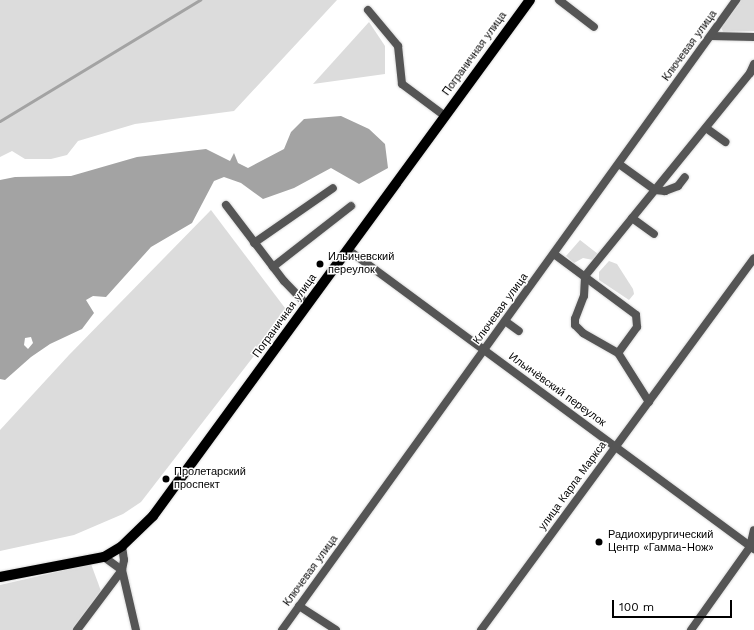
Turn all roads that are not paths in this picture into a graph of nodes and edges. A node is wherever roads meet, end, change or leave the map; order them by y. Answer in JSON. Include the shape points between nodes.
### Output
{"nodes":[{"id":1,"x":530,"y":0,"type":"edge"},
{"id":2,"x":559,"y":0,"type":"edge"},
{"id":3,"x":736,"y":0,"type":"edge"},
{"id":4,"x":368,"y":10,"type":"dead end"},
{"id":5,"x":594,"y":26,"type":"dead end"},
{"id":6,"x":711,"y":36,"type":"junction"},
{"id":7,"x":754,"y":37,"type":"edge"},
{"id":8,"x":754,"y":64,"type":"edge"},
{"id":9,"x":445,"y":116,"type":"junction"},
{"id":10,"x":706,"y":128,"type":"junction"},
{"id":11,"x":725,"y":142,"type":"dead end"},
{"id":12,"x":619,"y":164,"type":"junction"},
{"id":13,"x":674,"y":167,"type":"junction"},
{"id":14,"x":333,"y":188,"type":"dead end"},
{"id":15,"x":655,"y":190,"type":"junction"},
{"id":16,"x":226,"y":205,"type":"dead end"},
{"id":17,"x":351,"y":206,"type":"dead end"},
{"id":18,"x":632,"y":218,"type":"junction"},
{"id":19,"x":654,"y":234,"type":"dead end"},
{"id":20,"x":254,"y":243,"type":"junction"},
{"id":21,"x":347,"y":249,"type":"junction"},
{"id":22,"x":554,"y":254,"type":"junction"},
{"id":23,"x":754,"y":259,"type":"edge"},
{"id":24,"x":273,"y":267,"type":"junction"},
{"id":25,"x":585,"y":276,"type":"junction"},
{"id":26,"x":307,"y":305,"type":"junction"},
{"id":27,"x":505,"y":321,"type":"junction"},
{"id":28,"x":519,"y":331,"type":"dead end"},
{"id":29,"x":484,"y":351,"type":"junction"},
{"id":30,"x":618,"y":354,"type":"junction"},
{"id":31,"x":649,"y":402,"type":"junction"},
{"id":32,"x":616,"y":446,"type":"junction"},
{"id":33,"x":754,"y":530,"type":"edge"},
{"id":34,"x":122,"y":546,"type":"junction"},
{"id":35,"x":752,"y":548,"type":"edge"},
{"id":36,"x":104,"y":557,"type":"junction"},
{"id":37,"x":122,"y":570,"type":"junction"},
{"id":38,"x":0,"y":577,"type":"edge"},
{"id":39,"x":299,"y":606,"type":"junction"},
{"id":40,"x":76,"y":630,"type":"edge"},
{"id":41,"x":136,"y":630,"type":"edge"},
{"id":42,"x":282,"y":630,"type":"edge"},
{"id":43,"x":336,"y":630,"type":"edge"},
{"id":44,"x":481,"y":630,"type":"edge"},
{"id":45,"x":691,"y":630,"type":"edge"}],
"edges":[{"from":1,"to":9,"type":"main road","name":"Пограничная улица"},
{"from":2,"to":5,"type":"street"},
{"from":3,"to":6,"type":"street","name":"Ключевая улица"},
{"from":4,"to":9,"type":"street","via":[[398,46],[402,84]]},
{"from":6,"to":7,"type":"street"},
{"from":6,"to":12,"type":"street","name":"Ключевая улица"},
{"from":8,"to":10,"type":"street","via":[[750,73]]},
{"from":9,"to":21,"type":"main road","name":"Пограничная улица"},
{"from":10,"to":11,"type":"street"},
{"from":10,"to":13,"type":"street"},
{"from":12,"to":15,"type":"street"},
{"from":12,"to":22,"type":"street","name":"Ключевая улица"},
{"from":13,"to":15,"type":"street"},
{"from":13,"to":15,"type":"street","via":[[686,178],[672,190]]},
{"from":14,"to":20,"type":"street"},
{"from":15,"to":18,"type":"street"},
{"from":16,"to":20,"type":"street"},
{"from":17,"to":24,"type":"street"},
{"from":18,"to":19,"type":"street"},
{"from":18,"to":25,"type":"street"},
{"from":20,"to":24,"type":"street"},
{"from":21,"to":26,"type":"main road","name":"Пограничная улица"},
{"from":21,"to":29,"type":"street","name":"Ильичёвский переулок"},
{"from":22,"to":25,"type":"street"},
{"from":22,"to":27,"type":"street","name":"Ключевая улица"},
{"from":23,"to":31,"type":"street","name":"улица Карла Маркса"},
{"from":24,"to":26,"type":"street"},
{"from":25,"to":30,"type":"street","via":[[584,296],[574,319],[575,325],[582,333]]},
{"from":25,"to":30,"type":"street","via":[[636,315],[637,327]]},
{"from":26,"to":34,"type":"main road","name":"Пограничная улица","via":[[182,479],[153,516]]},
{"from":27,"to":28,"type":"street"},
{"from":27,"to":29,"type":"street","name":"Ключевая улица"},
{"from":29,"to":32,"type":"street","name":"Ильичёвский переулок"},
{"from":29,"to":39,"type":"street","name":"Ключевая улица"},
{"from":30,"to":31,"type":"street"},
{"from":31,"to":32,"type":"street","name":"улица Карла Маркса"},
{"from":32,"to":35,"type":"street","name":"Ильичёвский переулок"},
{"from":32,"to":44,"type":"street","name":"улица Карла Маркса"},
{"from":33,"to":35,"type":"street"},
{"from":34,"to":36,"type":"main road","name":"Пограничная улица"},
{"from":34,"to":37,"type":"street"},
{"from":35,"to":45,"type":"street"},
{"from":36,"to":37,"type":"street"},
{"from":36,"to":38,"type":"main road"},
{"from":37,"to":40,"type":"street"},
{"from":37,"to":41,"type":"street"},
{"from":39,"to":42,"type":"street","name":"Ключевая улица"},
{"from":39,"to":43,"type":"street"}]}
